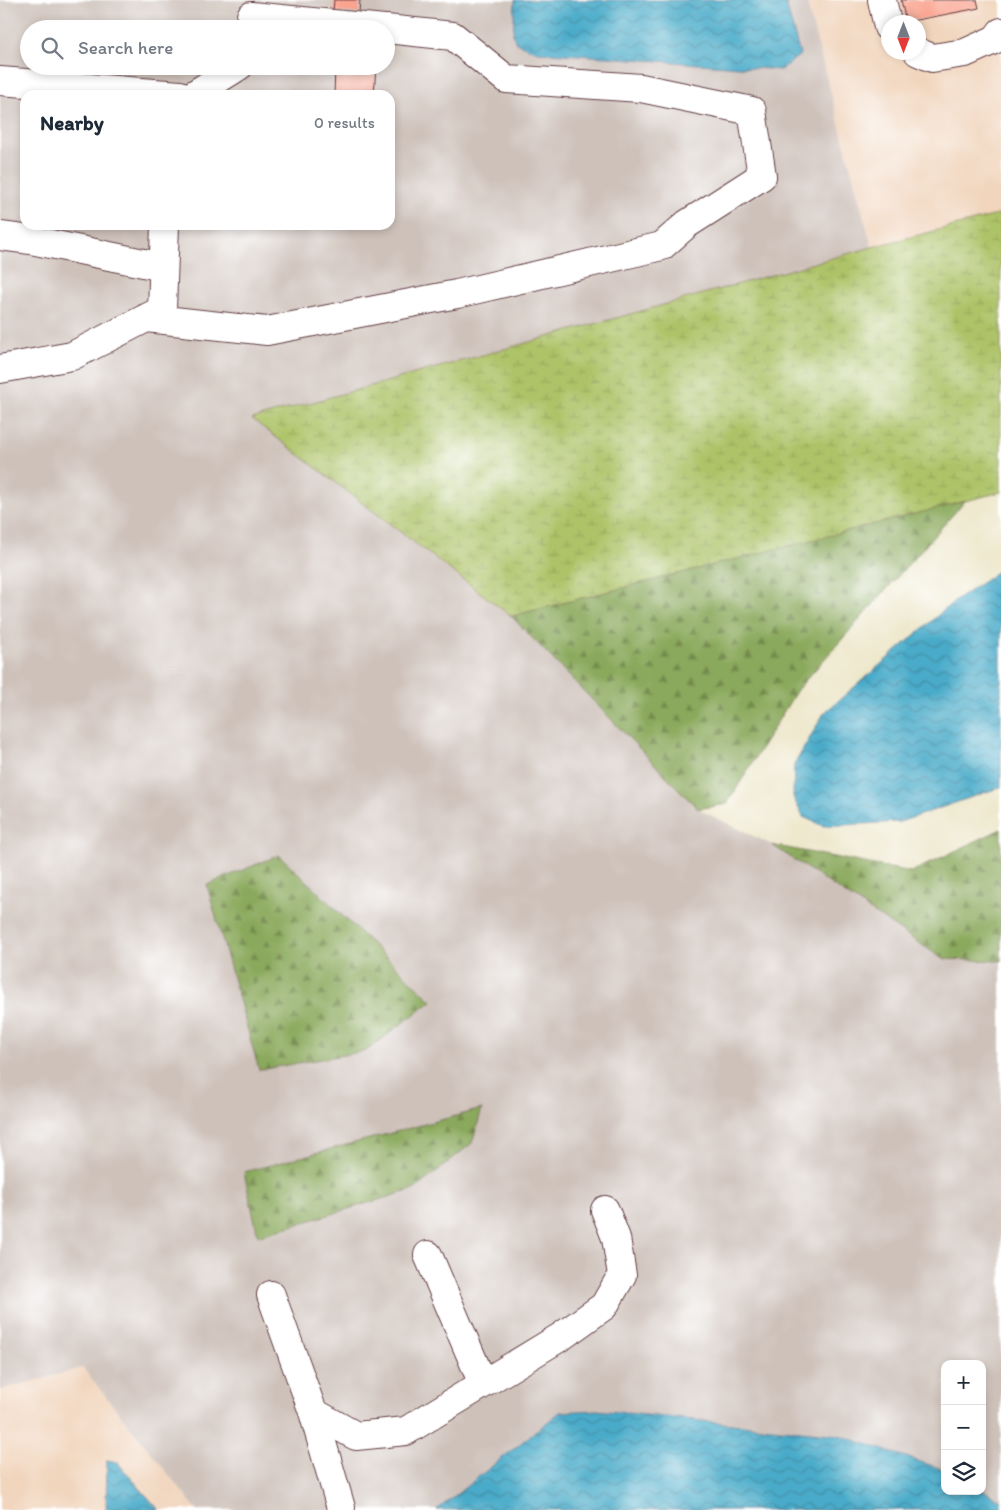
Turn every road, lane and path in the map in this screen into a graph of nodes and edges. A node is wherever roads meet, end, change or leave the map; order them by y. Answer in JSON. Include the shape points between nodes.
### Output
{"nodes":[{"id":1,"x":882,"y":0,"type":"edge"},
{"id":2,"x":249,"y":15,"type":"edge"},
{"id":3,"x":885,"y":15,"type":"edge"},
{"id":4,"x":298,"y":20,"type":"edge"},
{"id":5,"x":395,"y":30,"type":"edge"},
{"id":6,"x":1001,"y":32,"type":"edge"},
{"id":7,"x":926,"y":55,"type":"edge"},
{"id":8,"x":225,"y":75,"type":"edge"},
{"id":9,"x":0,"y":81,"type":"edge"},
{"id":10,"x":116,"y":90,"type":"edge"},
{"id":11,"x":201,"y":90,"type":"edge"},
{"id":12,"x":165,"y":230,"type":"edge"},
{"id":13,"x":0,"y":236,"type":"edge"},
{"id":14,"x":164,"y":266,"type":"junction"},
{"id":15,"x":146,"y":318,"type":"junction"},
{"id":16,"x":0,"y":369,"type":"edge"},
{"id":17,"x":605,"y":1210,"type":"dead end"},
{"id":18,"x":428,"y":1255,"type":"dead end"},
{"id":19,"x":270,"y":1295,"type":"dead end"},
{"id":20,"x":483,"y":1384,"type":"junction"},
{"id":21,"x":312,"y":1412,"type":"junction"},
{"id":22,"x":341,"y":1508,"type":"dead end"}],
"edges":[{"from":1,"to":3,"type":"lane"},
{"from":2,"to":4,"type":"lane"},
{"from":5,"to":15,"type":"lane","via":[[453,36],[506,79],[641,88],[752,111],[762,176],[687,224],[662,246],[457,294],[267,331]]},
{"from":6,"to":7,"type":"lane","via":[[996,39],[965,53],[932,58]]},
{"from":8,"to":11,"type":"lane"},
{"from":9,"to":10,"type":"lane"},
{"from":12,"to":14,"type":"lane"},
{"from":13,"to":14,"type":"lane"},
{"from":14,"to":15,"type":"lane","via":[[162,310]]},
{"from":15,"to":16,"type":"lane","via":[[72,356]]},
{"from":17,"to":20,"type":"lane","via":[[616,1238],[622,1275],[604,1306]]},
{"from":18,"to":20,"type":"lane"},
{"from":19,"to":21,"type":"lane"},
{"from":20,"to":21,"type":"lane","via":[[406,1431],[356,1436]]},
{"from":21,"to":22,"type":"lane"}]}
